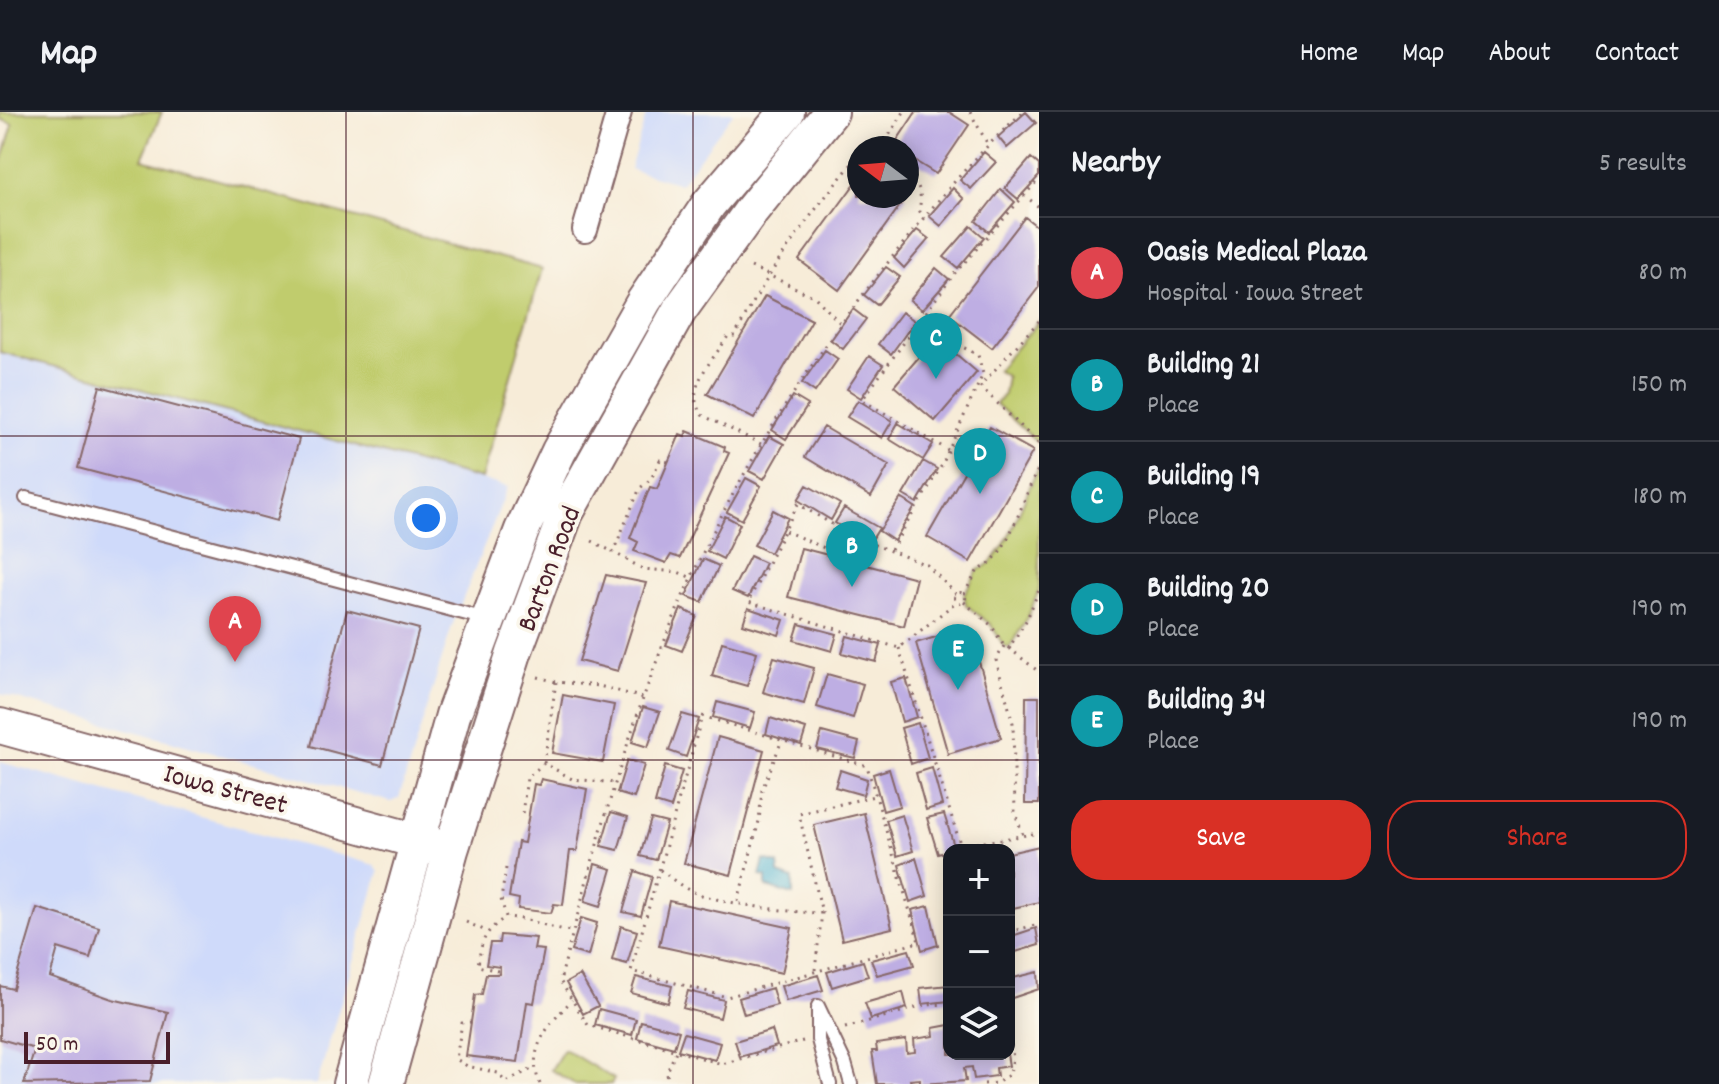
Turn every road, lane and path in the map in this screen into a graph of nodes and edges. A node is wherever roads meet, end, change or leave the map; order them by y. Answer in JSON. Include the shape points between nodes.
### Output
{"nodes":[{"id":1,"x":619,"y":112,"type":"edge"},
{"id":2,"x":787,"y":112,"type":"edge"},
{"id":3,"x":831,"y":112,"type":"edge"},
{"id":4,"x":904,"y":112,"type":"edge"},
{"id":5,"x":970,"y":112,"type":"edge"},
{"id":6,"x":1023,"y":112,"type":"edge"},
{"id":7,"x":889,"y":136,"type":"edge"},
{"id":8,"x":988,"y":144,"type":"junction"},
{"id":9,"x":847,"y":170,"type":"edge"},
{"id":10,"x":1039,"y":179,"type":"edge"},
{"id":11,"x":919,"y":190,"type":"edge"},
{"id":12,"x":1024,"y":195,"type":"junction"},
{"id":13,"x":1039,"y":207,"type":"edge"},
{"id":14,"x":924,"y":218,"type":"junction"},
{"id":15,"x":585,"y":230,"type":"dead end"},
{"id":16,"x":751,"y":267,"type":"dead end"},
{"id":17,"x":768,"y":275,"type":"junction"},
{"id":18,"x":922,"y":317,"type":"junction"},
{"id":19,"x":1039,"y":321,"type":"edge"},
{"id":20,"x":840,"y":323,"type":"junction"},
{"id":21,"x":980,"y":386,"type":"junction"},
{"id":22,"x":761,"y":444,"type":"junction"},
{"id":23,"x":1039,"y":444,"type":"edge"},
{"id":24,"x":948,"y":450,"type":"junction"},
{"id":25,"x":559,"y":451,"type":"junction"},
{"id":26,"x":668,"y":462,"type":"dead end"},
{"id":27,"x":590,"y":468,"type":"junction"},
{"id":28,"x":1039,"y":468,"type":"edge"},
{"id":29,"x":26,"y":498,"type":"dead end"},
{"id":30,"x":785,"y":531,"type":"junction"},
{"id":31,"x":854,"y":537,"type":"junction"},
{"id":32,"x":592,"y":541,"type":"dead end"},
{"id":33,"x":891,"y":550,"type":"junction"},
{"id":34,"x":613,"y":552,"type":"junction"},
{"id":35,"x":692,"y":578,"type":"junction"},
{"id":36,"x":1039,"y":590,"type":"edge"},
{"id":37,"x":956,"y":594,"type":"junction"},
{"id":38,"x":964,"y":594,"type":"junction"},
{"id":39,"x":956,"y":602,"type":"junction"},
{"id":40,"x":964,"y":602,"type":"junction"},
{"id":41,"x":486,"y":619,"type":"junction"},
{"id":42,"x":1006,"y":647,"type":"junction"},
{"id":43,"x":899,"y":648,"type":"junction"},
{"id":44,"x":1039,"y":672,"type":"edge"},
{"id":45,"x":538,"y":677,"type":"dead end"},
{"id":46,"x":556,"y":682,"type":"junction"},
{"id":47,"x":644,"y":698,"type":"junction"},
{"id":48,"x":0,"y":726,"type":"edge"},
{"id":49,"x":782,"y":740,"type":"junction"},
{"id":50,"x":544,"y":763,"type":"junction"},
{"id":51,"x":616,"y":783,"type":"junction"},
{"id":52,"x":878,"y":795,"type":"junction"},
{"id":53,"x":529,"y":815,"type":"dead end"},
{"id":54,"x":1039,"y":833,"type":"edge"},
{"id":55,"x":1023,"y":835,"type":"junction"},
{"id":56,"x":960,"y":844,"type":"edge"},
{"id":57,"x":980,"y":844,"type":"edge"},
{"id":58,"x":435,"y":846,"type":"junction"},
{"id":59,"x":514,"y":868,"type":"dead end"},
{"id":60,"x":660,"y":870,"type":"junction"},
{"id":61,"x":738,"y":901,"type":"junction"},
{"id":62,"x":822,"y":913,"type":"junction"},
{"id":63,"x":506,"y":917,"type":"junction"},
{"id":64,"x":466,"y":922,"type":"dead end"},
{"id":65,"x":1039,"y":924,"type":"edge"},
{"id":66,"x":1015,"y":930,"type":"edge"},
{"id":67,"x":486,"y":931,"type":"junction"},
{"id":68,"x":573,"y":931,"type":"junction"},
{"id":69,"x":498,"y":971,"type":"dead end"},
{"id":70,"x":815,"y":972,"type":"junction"},
{"id":71,"x":572,"y":1000,"type":"junction"},
{"id":72,"x":943,"y":1004,"type":"edge"},
{"id":73,"x":471,"y":1022,"type":"dead end"},
{"id":74,"x":844,"y":1038,"type":"dead end"},
{"id":75,"x":803,"y":1041,"type":"dead end"},
{"id":76,"x":676,"y":1051,"type":"junction"},
{"id":77,"x":1013,"y":1060,"type":"edge"},
{"id":78,"x":534,"y":1068,"type":"junction"},
{"id":79,"x":1010,"y":1074,"type":"junction"},
{"id":80,"x":1014,"y":1080,"type":"dead end"},
{"id":81,"x":505,"y":1083,"type":"edge"},
{"id":82,"x":350,"y":1084,"type":"edge"},
{"id":83,"x":386,"y":1084,"type":"edge"},
{"id":84,"x":540,"y":1084,"type":"edge"},
{"id":85,"x":668,"y":1084,"type":"edge"},
{"id":86,"x":830,"y":1084,"type":"edge"},
{"id":87,"x":851,"y":1084,"type":"edge"},
{"id":88,"x":984,"y":1084,"type":"edge"}],
"edges":[{"from":1,"to":15,"type":"street"},
{"from":2,"to":25,"type":"main road","name":"Barton Road","via":[[709,204],[617,345]]},
{"from":3,"to":27,"type":"main road","name":"Barton Road","via":[[679,311]]},
{"from":4,"to":7,"type":"path"},
{"from":5,"to":8,"type":"path"},
{"from":6,"to":8,"type":"path"},
{"from":8,"to":14,"type":"path"},
{"from":9,"to":17,"type":"path"},
{"from":10,"to":12,"type":"path"},
{"from":11,"to":14,"type":"path"},
{"from":12,"to":13,"type":"path"},
{"from":12,"to":18,"type":"path"},
{"from":14,"to":20,"type":"path"},
{"from":16,"to":17,"type":"path"},
{"from":17,"to":20,"type":"path","via":[[815,297]]},
{"from":17,"to":22,"type":"path","via":[[735,336],[728,336],[697,383],[695,395],[702,415]]},
{"from":18,"to":21,"type":"path","via":[[978,355]]},
{"from":18,"to":24,"type":"path","via":[[862,400]]},
{"from":19,"to":21,"type":"path"},
{"from":20,"to":22,"type":"path"},
{"from":21,"to":23,"type":"path"},
{"from":21,"to":24,"type":"path"},
{"from":22,"to":35,"type":"path"},
{"from":24,"to":33,"type":"path"},
{"from":25,"to":27,"type":"main road"},
{"from":25,"to":41,"type":"main road","name":"Barton Road"},
{"from":26,"to":34,"type":"path","via":[[660,460],[640,488]]},
{"from":27,"to":58,"type":"main road","name":"Barton Road","via":[[566,513]]},
{"from":28,"to":38,"type":"path","via":[[1012,522],[1009,540],[987,567],[978,570]]},
{"from":29,"to":41,"type":"lane"},
{"from":30,"to":31,"type":"path","via":[[836,553],[848,548]]},
{"from":30,"to":31,"type":"path","via":[[798,504]]},
{"from":30,"to":43,"type":"path","via":[[750,605]]},
{"from":31,"to":33,"type":"path"},
{"from":32,"to":34,"type":"path"},
{"from":33,"to":37,"type":"path","via":[[927,565]]},
{"from":34,"to":35,"type":"path","via":[[643,569]]},
{"from":35,"to":47,"type":"path"},
{"from":36,"to":42,"type":"path"},
{"from":37,"to":38,"type":"path"},
{"from":37,"to":39,"type":"path"},
{"from":38,"to":40,"type":"path"},
{"from":39,"to":40,"type":"path"},
{"from":39,"to":43,"type":"path"},
{"from":40,"to":42,"type":"path","via":[[991,625]]},
{"from":41,"to":58,"type":"main road","name":"Barton Road","via":[[453,715]]},
{"from":42,"to":44,"type":"path"},
{"from":42,"to":55,"type":"path","via":[[996,660],[1013,723],[1015,813]]},
{"from":43,"to":56,"type":"path"},
{"from":45,"to":46,"type":"path"},
{"from":46,"to":47,"type":"path"},
{"from":46,"to":50,"type":"path"},
{"from":47,"to":51,"type":"path"},
{"from":48,"to":58,"type":"main road","name":"Iowa Street"},
{"from":49,"to":52,"type":"path","via":[[867,766]]},
{"from":49,"to":60,"type":"path","via":[[702,716]]},
{"from":49,"to":61,"type":"path","via":[[762,790]]},
{"from":50,"to":51,"type":"path","via":[[572,779]]},
{"from":50,"to":53,"type":"path","via":[[525,784],[522,814]]},
{"from":51,"to":68,"type":"path"},
{"from":52,"to":62,"type":"path","via":[[799,814]]},
{"from":52,"to":70,"type":"path","via":[[919,942]]},
{"from":54,"to":55,"type":"path"},
{"from":55,"to":57,"type":"path"},
{"from":58,"to":82,"type":"main road","name":"Barton Road"},
{"from":58,"to":83,"type":"main road","name":"Barton Road"},
{"from":59,"to":63,"type":"path","via":[[506,868],[501,899]]},
{"from":60,"to":61,"type":"path","via":[[691,891]]},
{"from":60,"to":70,"type":"path","via":[[631,971],[727,997]]},
{"from":61,"to":62,"type":"path","via":[[792,913]]},
{"from":62,"to":70,"type":"path"},
{"from":63,"to":67,"type":"path"},
{"from":63,"to":68,"type":"path"},
{"from":64,"to":67,"type":"path"},
{"from":65,"to":66,"type":"path"},
{"from":67,"to":69,"type":"path","via":[[478,966]]},
{"from":68,"to":71,"type":"path","via":[[560,981]]},
{"from":71,"to":76,"type":"path","via":[[588,1025]]},
{"from":71,"to":78,"type":"path","via":[[541,1037]]},
{"from":72,"to":74,"type":"path","via":[[844,1028]]},
{"from":73,"to":81,"type":"path","via":[[462,1023],[456,1059],[498,1073]]},
{"from":75,"to":76,"type":"path","via":[[722,1064]]},
{"from":76,"to":85,"type":"path"},
{"from":77,"to":79,"type":"path"},
{"from":78,"to":81,"type":"path"},
{"from":78,"to":84,"type":"path"},
{"from":79,"to":80,"type":"path"},
{"from":79,"to":88,"type":"path"},
{"from":86,"to":87,"type":"lane","via":[[818,1040],[818,1006]]}]}
